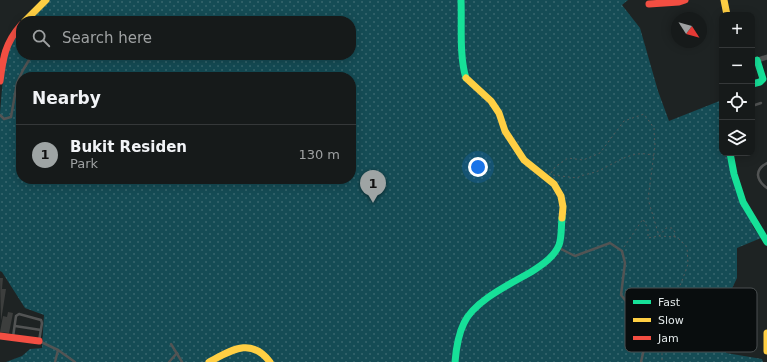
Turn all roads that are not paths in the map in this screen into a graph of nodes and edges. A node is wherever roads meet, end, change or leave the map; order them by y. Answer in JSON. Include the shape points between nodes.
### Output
{"nodes":[{"id":1,"x":46,"y":0,"type":"edge"},
{"id":2,"x":461,"y":0,"type":"edge"},
{"id":3,"x":686,"y":0,"type":"edge"},
{"id":4,"x":724,"y":0,"type":"edge"},
{"id":5,"x":649,"y":4,"type":"dead end"},
{"id":6,"x":726,"y":12,"type":"edge"},
{"id":7,"x":30,"y":16,"type":"edge"},
{"id":8,"x":16,"y":31,"type":"edge"},
{"id":9,"x":767,"y":57,"type":"edge"},
{"id":10,"x":29,"y":60,"type":"edge"},
{"id":11,"x":755,"y":61,"type":"edge"},
{"id":12,"x":755,"y":63,"type":"edge"},
{"id":13,"x":22,"y":72,"type":"edge"},
{"id":14,"x":0,"y":81,"type":"edge"},
{"id":15,"x":755,"y":83,"type":"edge"},
{"id":16,"x":16,"y":93,"type":"edge"},
{"id":17,"x":761,"y":103,"type":"dead end"},
{"id":18,"x":755,"y":105,"type":"edge"},
{"id":19,"x":0,"y":115,"type":"edge"},
{"id":20,"x":731,"y":156,"type":"edge"},
{"id":21,"x":767,"y":163,"type":"edge"},
{"id":22,"x":767,"y":188,"type":"edge"},
{"id":23,"x":767,"y":242,"type":"edge"},
{"id":24,"x":558,"y":248,"type":"junction"},
{"id":25,"x":625,"y":300,"type":"edge"},
{"id":26,"x":15,"y":326,"type":"junction"},
{"id":27,"x":41,"y":330,"type":"junction"},
{"id":28,"x":767,"y":333,"type":"edge"},
{"id":29,"x":0,"y":336,"type":"edge"},
{"id":30,"x":12,"y":338,"type":"junction"},
{"id":31,"x":39,"y":341,"type":"junction"},
{"id":32,"x":170,"y":344,"type":"dead end"},
{"id":33,"x":58,"y":350,"type":"junction"},
{"id":34,"x":767,"y":351,"type":"edge"},
{"id":35,"x":644,"y":352,"type":"edge"},
{"id":36,"x":177,"y":353,"type":"junction"},
{"id":37,"x":55,"y":362,"type":"edge"},
{"id":38,"x":75,"y":362,"type":"edge"},
{"id":39,"x":169,"y":362,"type":"edge"},
{"id":40,"x":182,"y":362,"type":"edge"},
{"id":41,"x":209,"y":362,"type":"edge"},
{"id":42,"x":270,"y":362,"type":"edge"},
{"id":43,"x":455,"y":362,"type":"edge"},
{"id":44,"x":642,"y":362,"type":"edge"}],
"edges":[{"from":1,"to":7,"type":"street"},
{"from":2,"to":24,"type":"street","via":[[466,79],[491,101],[500,115],[505,131],[524,160],[557,189],[564,207]]},
{"from":3,"to":5,"type":"street"},
{"from":4,"to":6,"type":"street"},
{"from":8,"to":14,"type":"street","via":[[4,53]]},
{"from":9,"to":11,"type":"street"},
{"from":10,"to":13,"type":"lane"},
{"from":12,"to":15,"type":"street","via":[[763,79]]},
{"from":16,"to":19,"type":"lane","via":[[11,117],[4,119]]},
{"from":17,"to":18,"type":"lane"},
{"from":20,"to":23,"type":"street","via":[[743,202]]},
{"from":21,"to":22,"type":"lane","via":[[758,171],[758,178]]},
{"from":24,"to":25,"type":"lane","via":[[575,256],[610,243],[622,251],[625,263],[621,295]]},
{"from":24,"to":43,"type":"street","via":[[544,264],[487,298],[473,311],[461,330]]},
{"from":26,"to":27,"type":"lane"},
{"from":26,"to":27,"type":"lane","via":[[16,316],[19,314],[41,320]]},
{"from":26,"to":30,"type":"lane"},
{"from":27,"to":31,"type":"lane"},
{"from":28,"to":34,"type":"street"},
{"from":29,"to":30,"type":"street"},
{"from":30,"to":31,"type":"street"},
{"from":31,"to":33,"type":"lane"},
{"from":32,"to":36,"type":"lane"},
{"from":33,"to":37,"type":"lane"},
{"from":33,"to":38,"type":"lane"},
{"from":35,"to":44,"type":"lane"},
{"from":36,"to":39,"type":"lane"},
{"from":36,"to":40,"type":"lane"},
{"from":41,"to":42,"type":"street","via":[[233,350],[249,346],[261,352]]}]}
